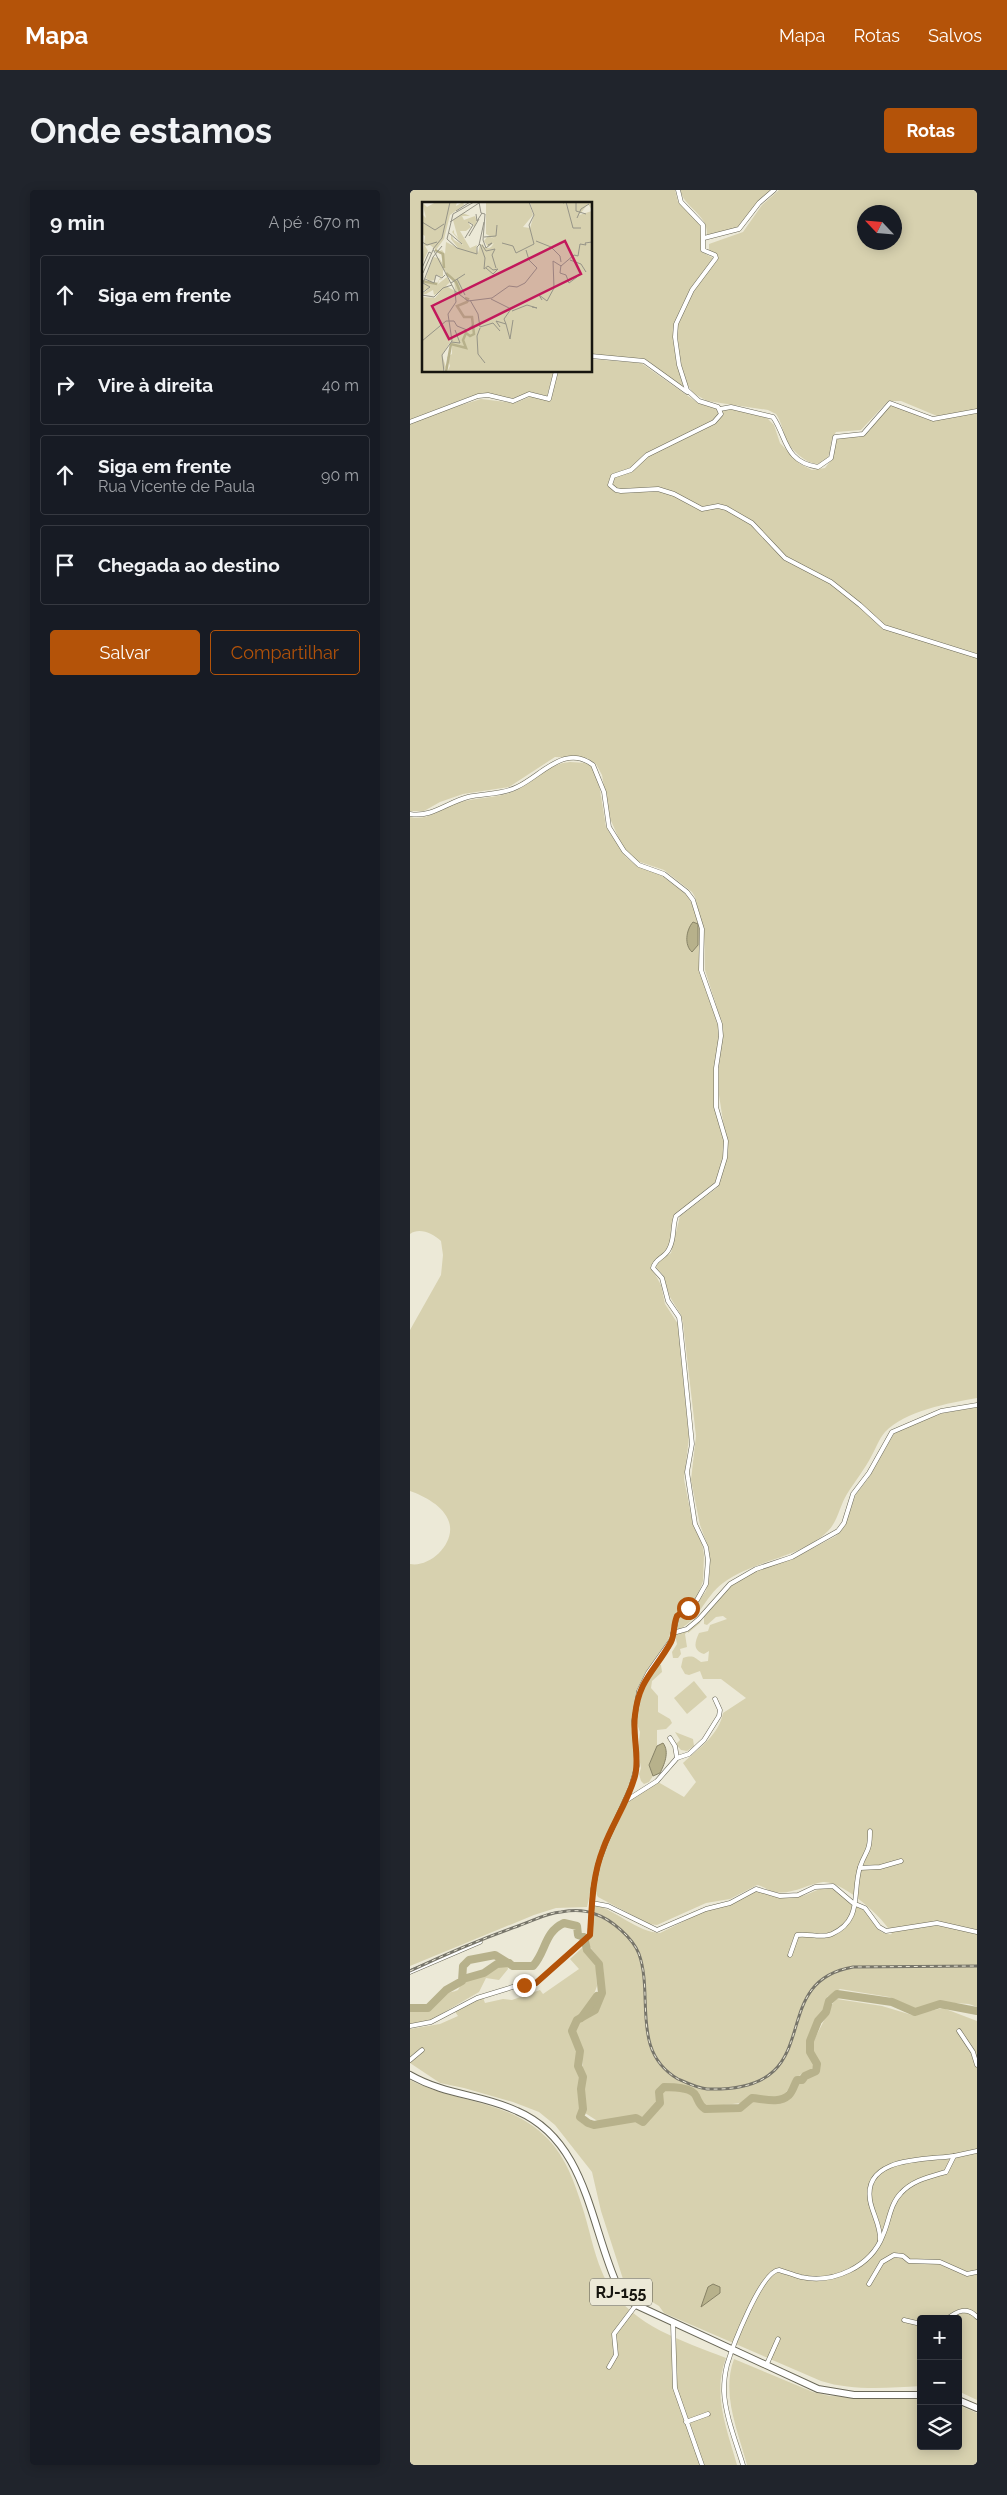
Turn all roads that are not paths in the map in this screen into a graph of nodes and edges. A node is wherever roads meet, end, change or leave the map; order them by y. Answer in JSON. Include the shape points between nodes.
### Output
{"nodes":[{"id":1,"x":678,"y":190,"type":"edge"},
{"id":2,"x":774,"y":190,"type":"edge"},
{"id":3,"x":704,"y":238,"type":"junction"},
{"id":4,"x":592,"y":356,"type":"edge"},
{"id":5,"x":556,"y":372,"type":"edge"},
{"id":6,"x":693,"y":396,"type":"junction"},
{"id":7,"x":720,"y":409,"type":"junction"},
{"id":8,"x":977,"y":412,"type":"edge"},
{"id":9,"x":410,"y":422,"type":"edge"},
{"id":10,"x":977,"y":656,"type":"edge"},
{"id":11,"x":410,"y":814,"type":"edge"},
{"id":12,"x":977,"y":1405,"type":"edge"},
{"id":13,"x":673,"y":1633,"type":"junction"},
{"id":14,"x":715,"y":1699,"type":"dead end"},
{"id":15,"x":670,"y":1738,"type":"dead end"},
{"id":16,"x":677,"y":1758,"type":"junction"},
{"id":17,"x":624,"y":1804,"type":"junction"},
{"id":18,"x":870,"y":1831,"type":"dead end"},
{"id":19,"x":901,"y":1861,"type":"dead end"},
{"id":20,"x":860,"y":1868,"type":"junction"},
{"id":21,"x":592,"y":1903,"type":"junction"},
{"id":22,"x":856,"y":1904,"type":"junction"},
{"id":23,"x":976,"y":1931,"type":"edge"},
{"id":24,"x":480,"y":1942,"type":"dead end"},
{"id":25,"x":790,"y":1955,"type":"dead end"},
{"id":26,"x":410,"y":1972,"type":"edge"},
{"id":27,"x":410,"y":2026,"type":"edge"},
{"id":28,"x":959,"y":2031,"type":"dead end"},
{"id":29,"x":422,"y":2050,"type":"dead end"},
{"id":30,"x":410,"y":2060,"type":"edge"},
{"id":31,"x":977,"y":2065,"type":"edge"},
{"id":32,"x":410,"y":2074,"type":"edge"},
{"id":33,"x":977,"y":2151,"type":"edge"},
{"id":34,"x":954,"y":2156,"type":"junction"},
{"id":35,"x":879,"y":2245,"type":"junction"},
{"id":36,"x":977,"y":2272,"type":"edge"},
{"id":37,"x":869,"y":2284,"type":"dead end"},
{"id":38,"x":636,"y":2305,"type":"junction"},
{"id":39,"x":952,"y":2315,"type":"edge"},
{"id":40,"x":977,"y":2317,"type":"edge"},
{"id":41,"x":904,"y":2320,"type":"dead end"},
{"id":42,"x":917,"y":2323,"type":"edge"},
{"id":43,"x":673,"y":2324,"type":"junction"},
{"id":44,"x":778,"y":2339,"type":"dead end"},
{"id":45,"x":733,"y":2350,"type":"junction"},
{"id":46,"x":766,"y":2366,"type":"junction"},
{"id":47,"x":609,"y":2367,"type":"dead end"},
{"id":48,"x":917,"y":2395,"type":"edge"},
{"id":49,"x":962,"y":2402,"type":"edge"},
{"id":50,"x":977,"y":2408,"type":"edge"},
{"id":51,"x":708,"y":2414,"type":"dead end"},
{"id":52,"x":686,"y":2422,"type":"junction"},
{"id":53,"x":702,"y":2465,"type":"edge"},
{"id":54,"x":742,"y":2465,"type":"edge"}],
"edges":[{"from":1,"to":3,"type":"street","via":[[681,202],[703,225]]},
{"from":2,"to":3,"type":"street","via":[[759,203],[740,229]]},
{"from":3,"to":6,"type":"street","via":[[703,250],[716,258],[692,290],[675,328],[679,366],[687,390]]},
{"from":4,"to":6,"type":"street","via":[[644,361]]},
{"from":5,"to":9,"type":"street","via":[[549,399],[529,394],[513,401],[478,396]]},
{"from":6,"to":7,"type":"street"},
{"from":7,"to":8,"type":"street","via":[[731,407],[771,416],[785,446],[811,466],[818,467],[832,458],[835,437],[863,434],[890,403],[933,419]]},
{"from":7,"to":10,"type":"street","via":[[720,417],[714,422],[647,455],[630,470],[613,476],[611,487],[621,491],[658,488],[702,509],[726,508],[752,523],[785,558],[831,582],[884,627]]},
{"from":11,"to":13,"type":"street","via":[[428,815],[469,796],[509,790],[527,782],[555,761],[585,761],[593,765],[598,775],[609,828],[624,851],[639,865],[664,874],[693,900],[702,929],[701,970],[721,1030],[716,1068],[716,1107],[726,1151],[717,1184],[676,1216],[670,1248],[654,1264],[668,1301],[679,1317],[692,1444],[687,1477],[695,1524],[705,1542],[708,1560],[705,1590],[694,1604],[677,1616]]},
{"from":12,"to":13,"type":"street","via":[[941,1411],[892,1432],[853,1494],[844,1523],[838,1531],[730,1584],[699,1619],[687,1629]]},
{"from":13,"to":17,"type":"street","via":[[669,1645],[639,1691],[634,1721],[637,1766]]},
{"from":14,"to":16,"type":"street","via":[[720,1710],[713,1728],[693,1751]]},
{"from":15,"to":16,"type":"street"},
{"from":16,"to":17,"type":"street","via":[[657,1781],[628,1798]]},
{"from":17,"to":21,"type":"street","via":[[602,1852]]},
{"from":18,"to":20,"type":"street","via":[[870,1847]]},
{"from":19,"to":20,"type":"street"},
{"from":20,"to":22,"type":"street"},
{"from":21,"to":22,"type":"street","via":[[608,1906],[657,1930],[706,1908],[730,1903],[756,1889],[775,1896],[794,1895],[829,1885]]},
{"from":21,"to":27,"type":"street","via":[[588,1938],[532,1984],[477,1998],[431,2022]]},
{"from":22,"to":23,"type":"street","via":[[865,1908],[886,1931],[937,1923]]},
{"from":22,"to":25,"type":"street","via":[[845,1925],[831,1935],[797,1935]]},
{"from":24,"to":26,"type":"street"},
{"from":28,"to":31,"type":"street","via":[[973,2052]]},
{"from":29,"to":30,"type":"street"},
{"from":32,"to":38,"type":"main road","number":"RJ-155","via":[[434,2087],[518,2111],[552,2135],[568,2154],[579,2175],[618,2286]]},
{"from":33,"to":34,"type":"street"},
{"from":34,"to":35,"type":"street","via":[[946,2172],[925,2177],[902,2192],[893,2206]]},
{"from":34,"to":35,"type":"street","via":[[904,2161],[877,2175],[869,2198],[880,2231]]},
{"from":35,"to":45,"type":"street","via":[[856,2269],[835,2275],[808,2278],[772,2271],[748,2311]]},
{"from":36,"to":37,"type":"street","via":[[967,2274],[940,2262],[910,2261],[894,2255],[879,2265]]},
{"from":38,"to":43,"type":"main road","number":"RJ-155"},
{"from":38,"to":47,"type":"street","via":[[614,2334],[616,2355]]},
{"from":39,"to":40,"type":"street","via":[[971,2311]]},
{"from":41,"to":42,"type":"street"},
{"from":43,"to":45,"type":"main road","number":"RJ-155"},
{"from":43,"to":52,"type":"street","via":[[673,2377]]},
{"from":44,"to":46,"type":"street"},
{"from":45,"to":46,"type":"main road","number":"RJ-155"},
{"from":45,"to":54,"type":"street","via":[[726,2371],[724,2393]]},
{"from":46,"to":48,"type":"main road","number":"RJ-155","via":[[831,2392]]},
{"from":49,"to":50,"type":"main road"},
{"from":51,"to":52,"type":"street"},
{"from":52,"to":53,"type":"street"}]}
